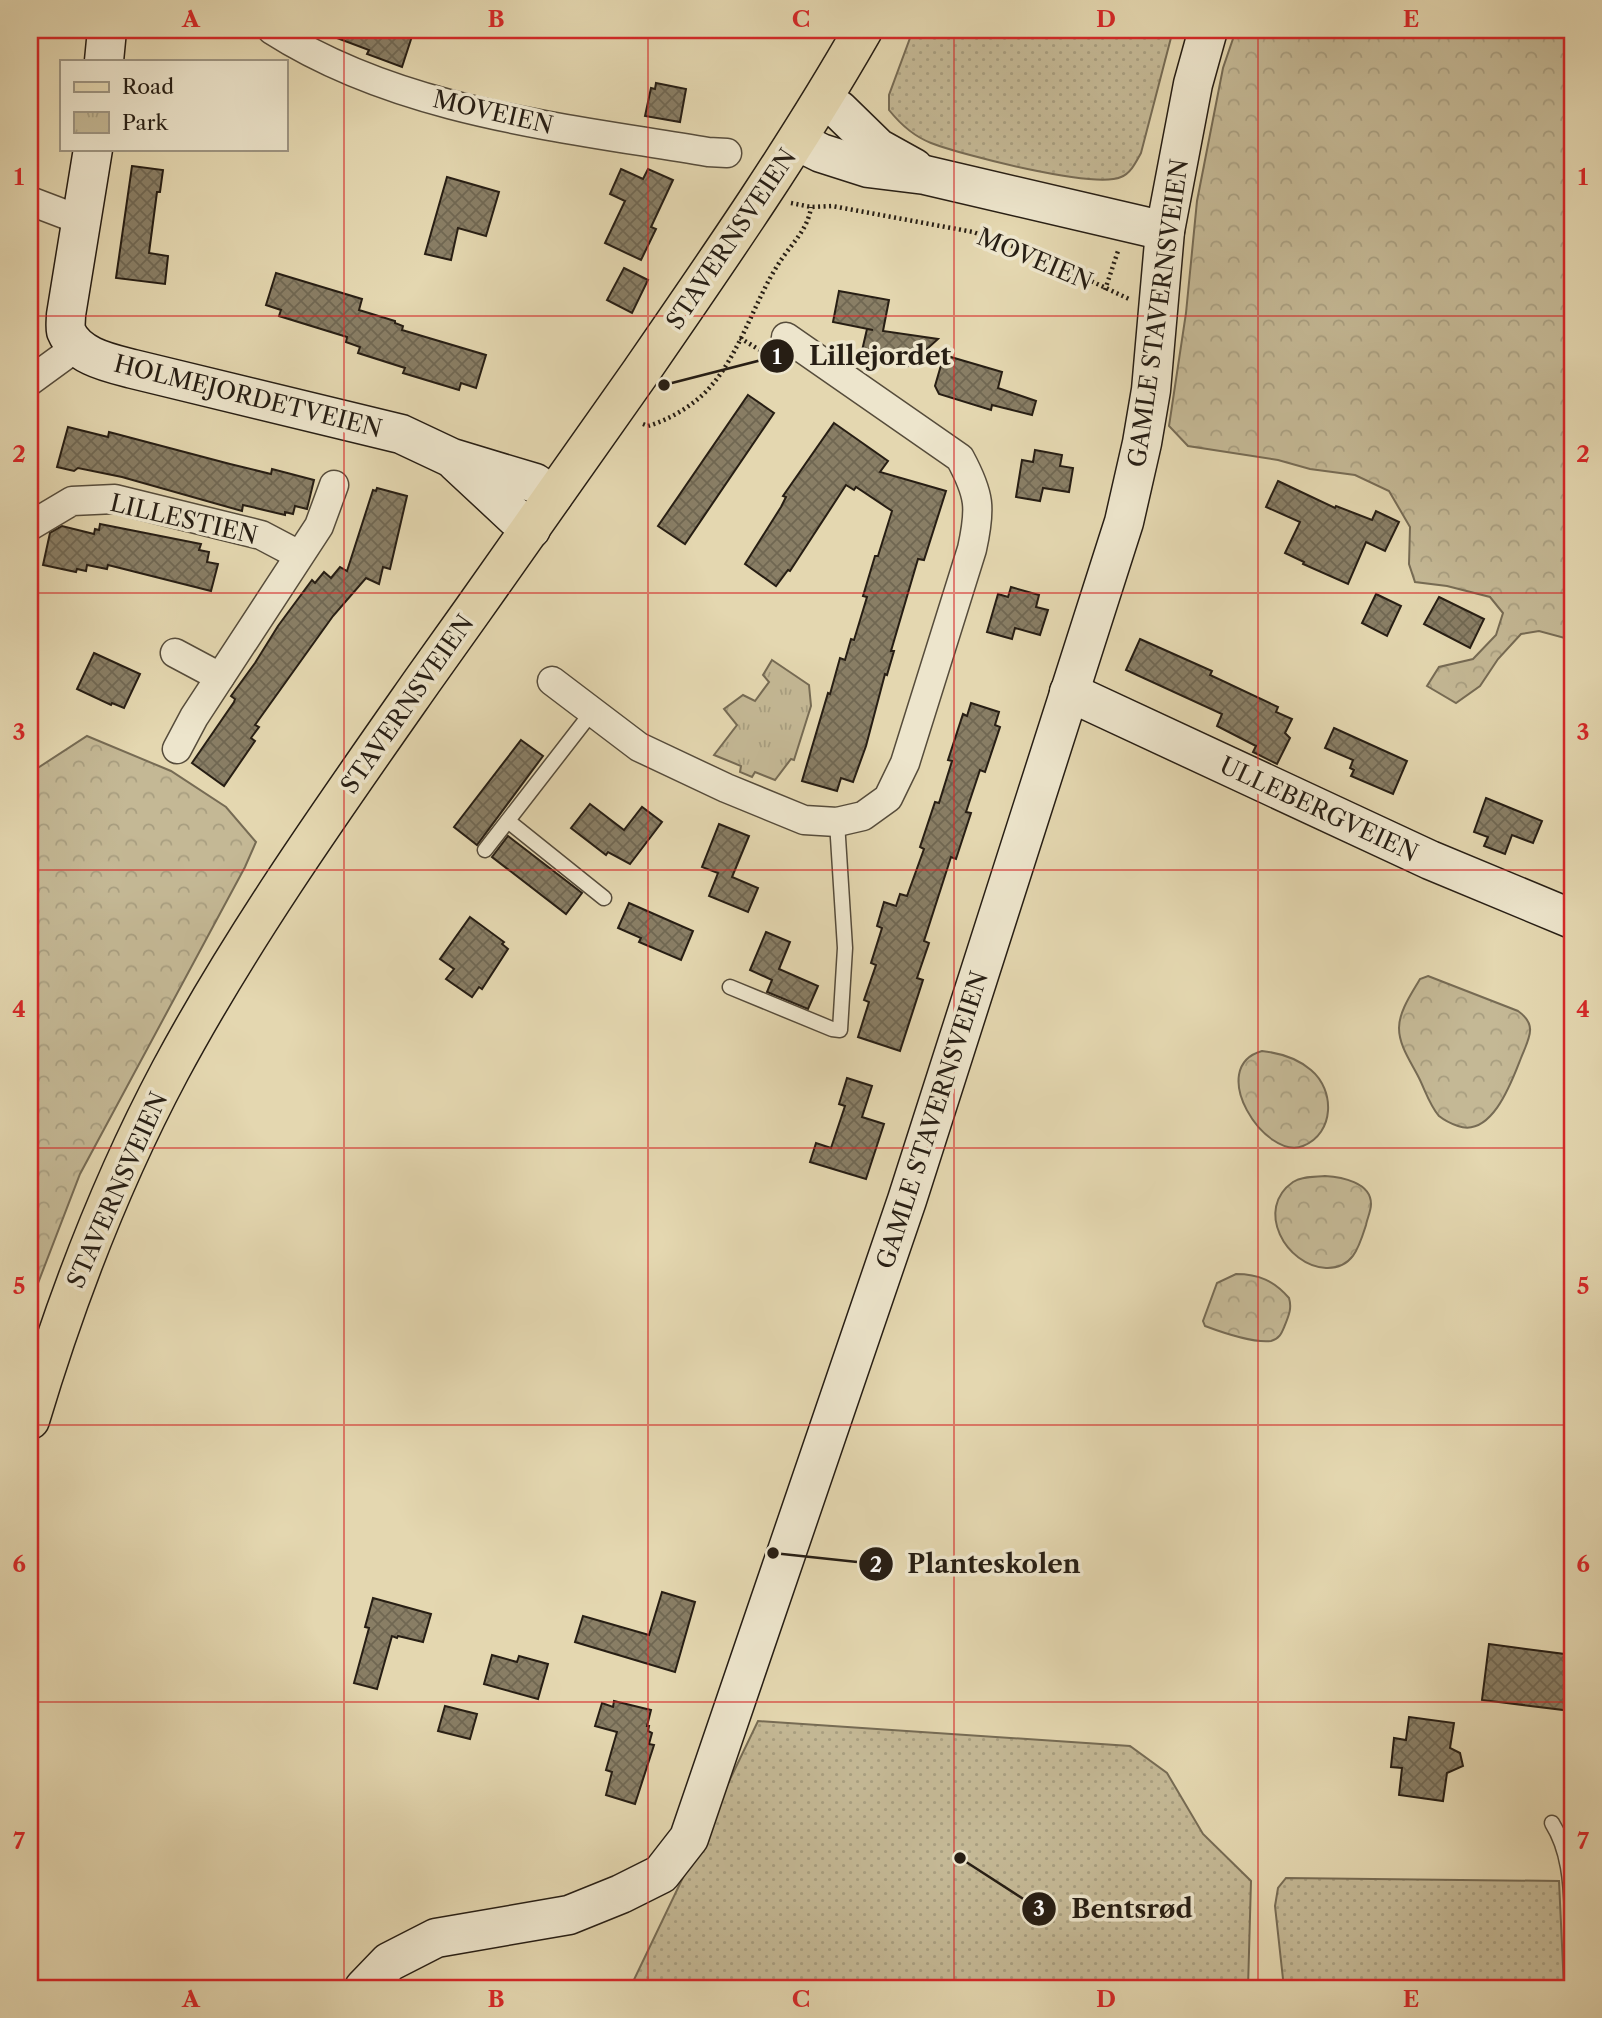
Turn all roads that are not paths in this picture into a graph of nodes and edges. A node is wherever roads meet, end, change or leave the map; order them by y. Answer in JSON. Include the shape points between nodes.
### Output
{"nodes":[{"id":1,"x":107,"y":30,"type":"edge"},
{"id":2,"x":272,"y":30,"type":"edge"},
{"id":3,"x":863,"y":30,"type":"edge"},
{"id":4,"x":1208,"y":30,"type":"edge"},
{"id":5,"x":104,"y":60,"type":"edge"},
{"id":6,"x":822,"y":100,"type":"junction"},
{"id":7,"x":797,"y":141,"type":"junction"},
{"id":8,"x":93,"y":150,"type":"edge"},
{"id":9,"x":727,"y":153,"type":"dead end"},
{"id":10,"x":925,"y":174,"type":"junction"},
{"id":11,"x":30,"y":201,"type":"edge"},
{"id":12,"x":80,"y":220,"type":"junction"},
{"id":13,"x":1165,"y":231,"type":"junction"},
{"id":14,"x":786,"y":337,"type":"dead end"},
{"id":15,"x":78,"y":346,"type":"junction"},
{"id":16,"x":30,"y":381,"type":"edge"},
{"id":17,"x":452,"y":458,"type":"junction"},
{"id":18,"x":334,"y":485,"type":"dead end"},
{"id":19,"x":553,"y":496,"type":"junction"},
{"id":20,"x":30,"y":526,"type":"edge"},
{"id":21,"x":531,"y":529,"type":"junction"},
{"id":22,"x":299,"y":555,"type":"junction"},
{"id":23,"x":175,"y":653,"type":"dead end"},
{"id":24,"x":220,"y":677,"type":"junction"},
{"id":25,"x":552,"y":681,"type":"dead end"},
{"id":26,"x":1069,"y":692,"type":"junction"},
{"id":27,"x":592,"y":712,"type":"junction"},
{"id":28,"x":177,"y":749,"type":"dead end"},
{"id":29,"x":508,"y":821,"type":"junction"},
{"id":30,"x":837,"y":822,"type":"junction"},
{"id":31,"x":485,"y":850,"type":"dead end"},
{"id":32,"x":604,"y":898,"type":"dead end"},
{"id":33,"x":1572,"y":919,"type":"edge"},
{"id":34,"x":730,"y":987,"type":"dead end"},
{"id":35,"x":30,"y":1420,"type":"edge"},
{"id":36,"x":1552,"y":1823,"type":"dead end"},
{"id":37,"x":1572,"y":1914,"type":"edge"},
{"id":38,"x":364,"y":1988,"type":"edge"}],
"edges":[{"from":1,"to":5,"type":"street"},
{"from":2,"to":9,"type":"street","name":"MOVEIEN","via":[[362,75],[452,106]]},
{"from":3,"to":6,"type":"main road","name":"STAVERNSVEIEN"},
{"from":4,"to":13,"type":"street","name":"GAMLE STAVERNSVEIEN"},
{"from":6,"to":7,"type":"main road","name":"STAVERNSVEIEN"},
{"from":6,"to":10,"type":"street","via":[[878,148]]},
{"from":7,"to":10,"type":"street","via":[[868,169]]},
{"from":7,"to":19,"type":"main road","name":"STAVERNSVEIEN"},
{"from":8,"to":12,"type":"street"},
{"from":10,"to":13,"type":"street"},
{"from":11,"to":12,"type":"street"},
{"from":12,"to":15,"type":"street","via":[[66,314],[66,331]]},
{"from":13,"to":26,"type":"street","name":"GAMLE STAVERNSVEIEN","via":[[1142,443],[1127,509]]},
{"from":14,"to":30,"type":"street","via":[[960,458],[975,486],[979,519],[905,764],[888,798],[863,816]]},
{"from":15,"to":16,"type":"street"},
{"from":15,"to":17,"type":"street","name":"HOLMEJORDETVEIEN","via":[[97,359],[133,369],[401,434]]},
{"from":17,"to":19,"type":"street","name":"HOLMEJORDETVEIEN","via":[[535,483]]},
{"from":17,"to":21,"type":"street","name":"HOLMEJORDETVEIEN"},
{"from":18,"to":22,"type":"street","via":[[319,526]]},
{"from":19,"to":21,"type":"main road","name":"STAVERNSVEIEN"},
{"from":20,"to":22,"type":"street","name":"LILLESTIEN","via":[[72,501],[115,499],[261,536]]},
{"from":21,"to":35,"type":"main road","name":"STAVERNSVEIEN","via":[[328,816],[252,932],[170,1071],[92,1241]]},
{"from":22,"to":24,"type":"street"},
{"from":23,"to":24,"type":"street"},
{"from":24,"to":28,"type":"street"},
{"from":25,"to":27,"type":"street"},
{"from":26,"to":33,"type":"street","name":"ULLEBERGVEIEN","via":[[1430,860]]},
{"from":26,"to":38,"type":"street","name":"GAMLE STAVERNSVEIEN","via":[[904,1210],[689,1838],[661,1874],[621,1894],[569,1915],[436,1938],[389,1962]]},
{"from":27,"to":29,"type":"lane"},
{"from":27,"to":30,"type":"street","via":[[639,747],[726,788],[804,820]]},
{"from":29,"to":31,"type":"lane"},
{"from":29,"to":32,"type":"lane"},
{"from":30,"to":34,"type":"lane","via":[[845,948],[840,1030]]},
{"from":36,"to":37,"type":"lane","via":[[1567,1863]]}]}
